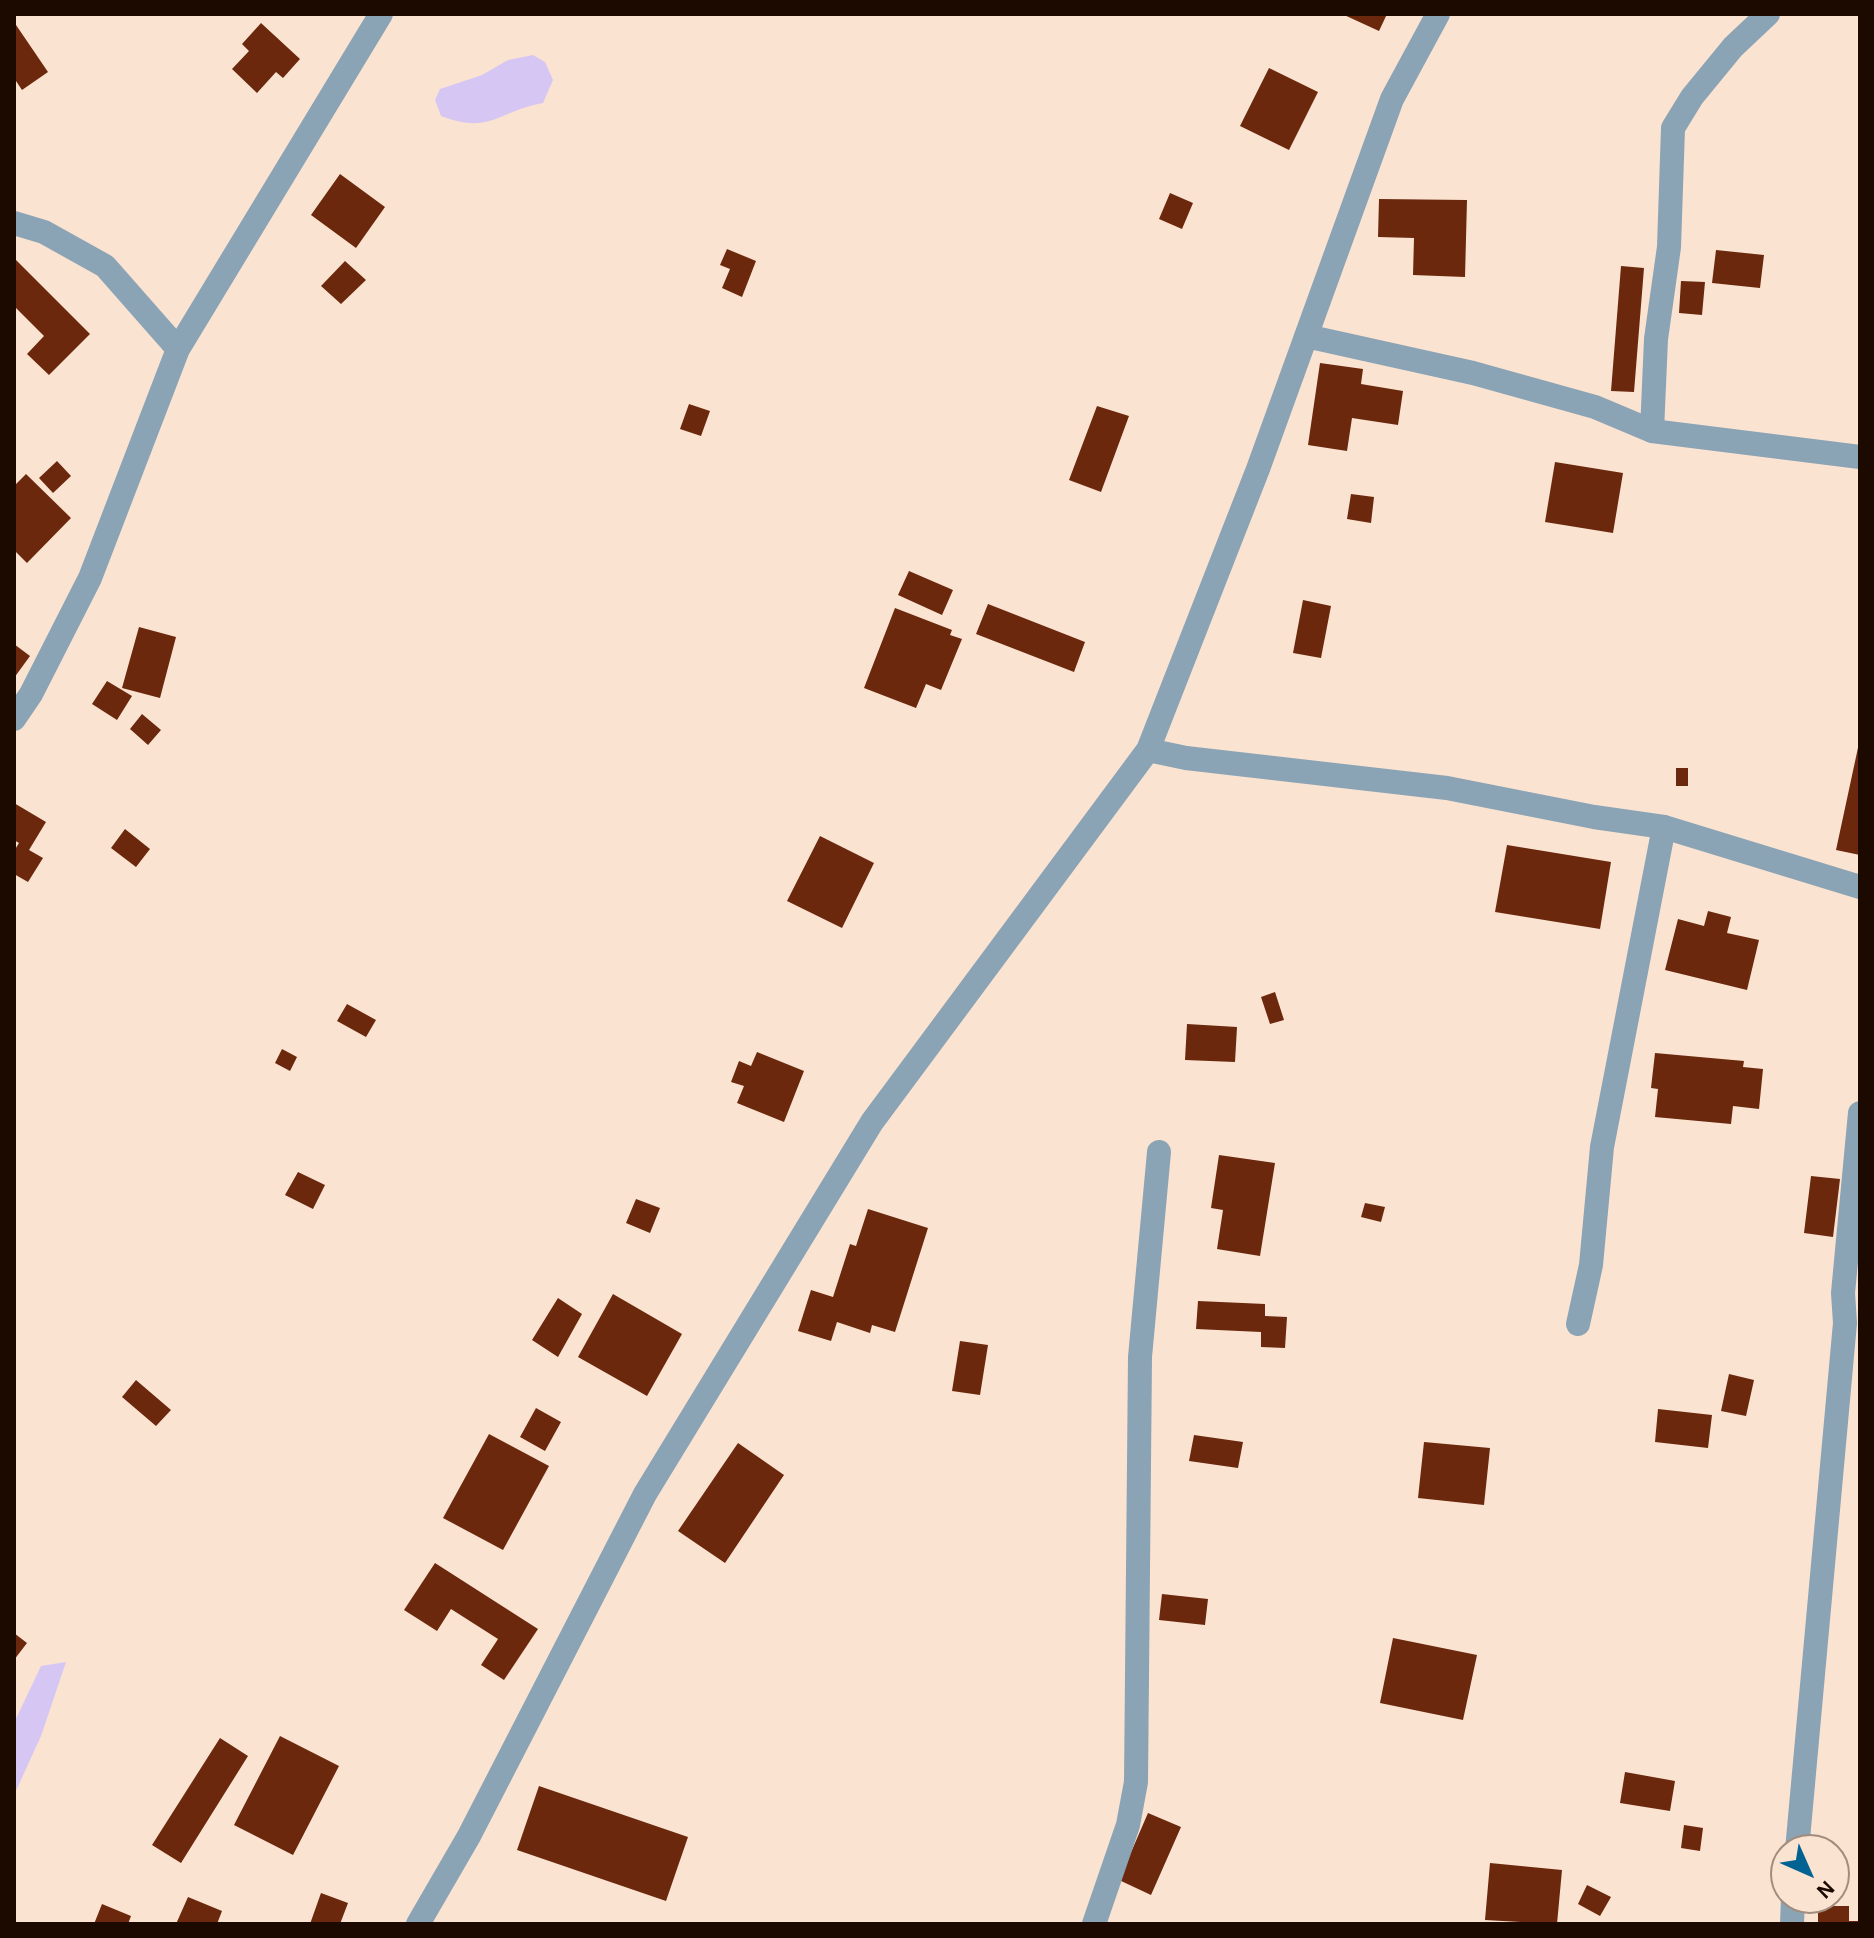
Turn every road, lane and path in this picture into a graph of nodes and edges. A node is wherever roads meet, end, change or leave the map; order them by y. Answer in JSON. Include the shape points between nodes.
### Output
{"nodes":[{"id":1,"x":381,"y":14,"type":"edge"},
{"id":2,"x":1438,"y":14,"type":"edge"},
{"id":3,"x":1768,"y":14,"type":"edge"},
{"id":4,"x":14,"y":223,"type":"edge"},
{"id":5,"x":1306,"y":336,"type":"junction"},
{"id":6,"x":178,"y":349,"type":"junction"},
{"id":7,"x":1652,"y":431,"type":"junction"},
{"id":8,"x":1860,"y":457,"type":"edge"},
{"id":9,"x":14,"y":719,"type":"edge"},
{"id":10,"x":1148,"y":750,"type":"junction"},
{"id":11,"x":1664,"y":827,"type":"junction"},
{"id":12,"x":1860,"y":887,"type":"edge"},
{"id":13,"x":1860,"y":1113,"type":"edge"},
{"id":14,"x":1159,"y":1152,"type":"dead end"},
{"id":15,"x":1851,"y":1291,"type":"edge"},
{"id":16,"x":1578,"y":1324,"type":"dead end"},
{"id":17,"x":1798,"y":1834,"type":"edge"},
{"id":18,"x":418,"y":1924,"type":"edge"},
{"id":19,"x":1094,"y":1924,"type":"edge"}],
"edges":[{"from":1,"to":6,"type":"street"},
{"from":2,"to":5,"type":"street","via":[[1392,99]]},
{"from":3,"to":7,"type":"street","via":[[1733,47],[1673,128],[1669,247],[1656,339]]},
{"from":4,"to":6,"type":"street","via":[[44,232],[105,266]]},
{"from":5,"to":7,"type":"street","via":[[1473,373],[1595,407]]},
{"from":5,"to":10,"type":"street"},
{"from":6,"to":9,"type":"street","via":[[90,578]]},
{"from":7,"to":8,"type":"street"},
{"from":10,"to":11,"type":"street","via":[[1447,788]]},
{"from":10,"to":18,"type":"street","via":[[872,1122],[645,1494],[469,1836]]},
{"from":11,"to":12,"type":"street"},
{"from":11,"to":16,"type":"street","via":[[1607,1116],[1591,1265]]},
{"from":13,"to":15,"type":"street"},
{"from":14,"to":19,"type":"street","via":[[1140,1357],[1136,1782],[1128,1825]]},
{"from":15,"to":17,"type":"street"}]}
